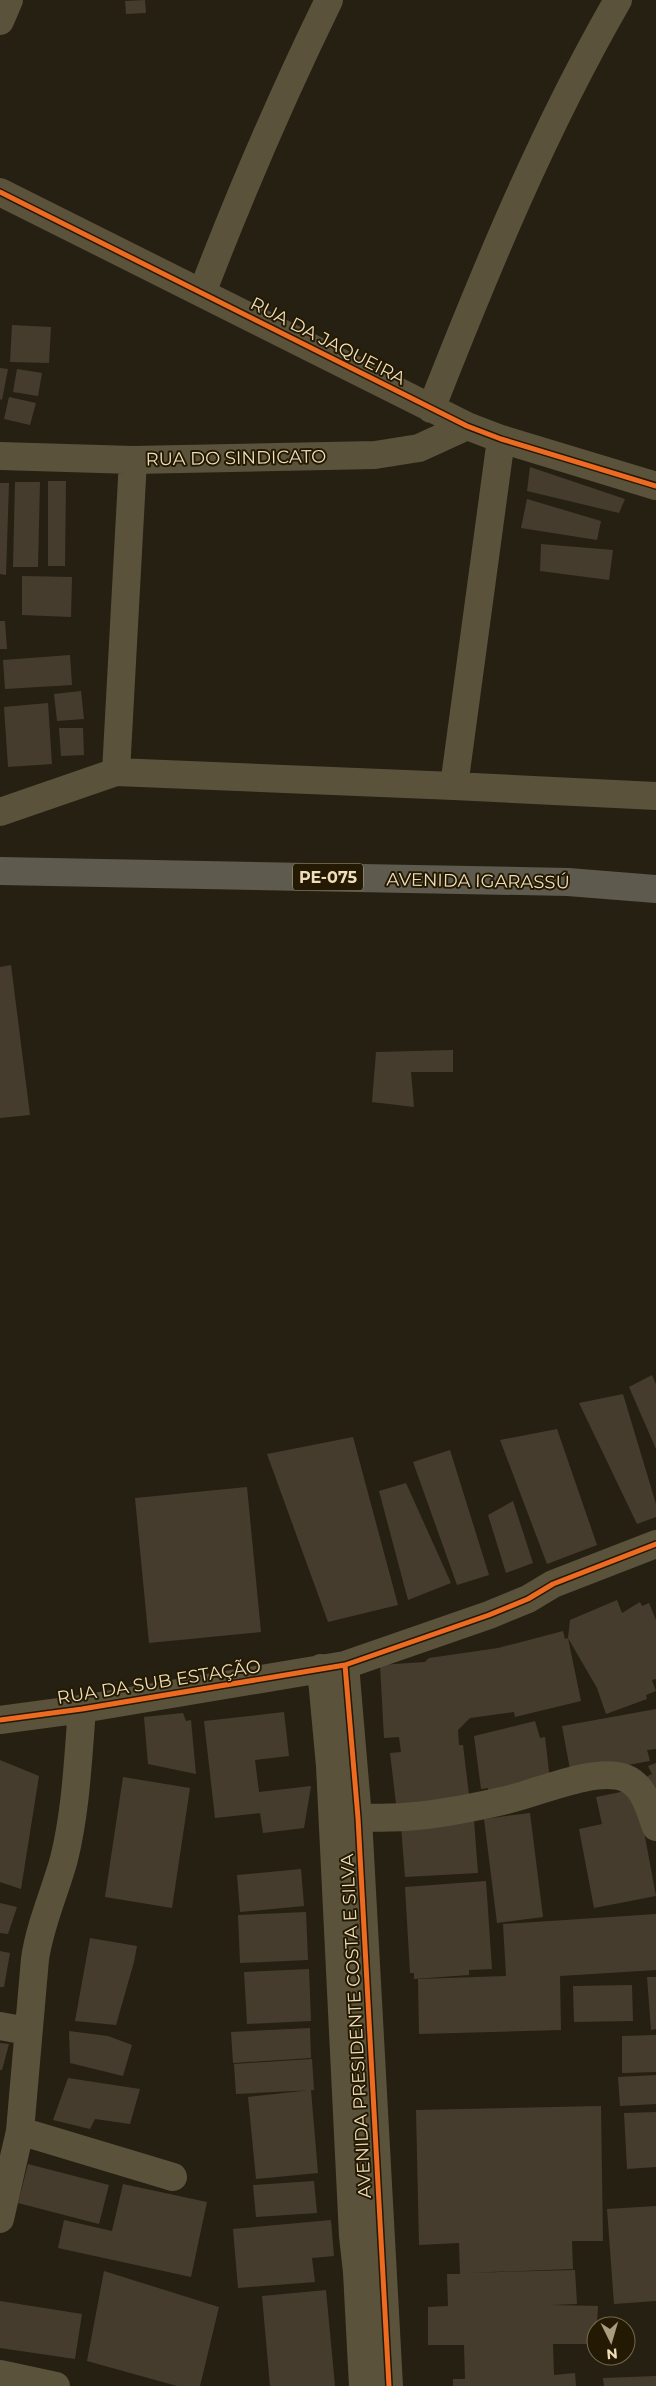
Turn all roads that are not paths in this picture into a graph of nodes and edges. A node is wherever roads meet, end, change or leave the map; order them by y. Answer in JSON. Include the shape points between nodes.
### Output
{"nodes":[{"id":1,"x":9,"y":0,"type":"edge"},
{"id":2,"x":329,"y":0,"type":"edge"},
{"id":3,"x":618,"y":0,"type":"edge"},
{"id":4,"x":0,"y":21,"type":"edge"},
{"id":5,"x":0,"y":192,"type":"edge"},
{"id":6,"x":202,"y":293,"type":"junction"},
{"id":7,"x":431,"y":408,"type":"junction"},
{"id":8,"x":467,"y":426,"type":"junction"},
{"id":9,"x":500,"y":439,"type":"junction"},
{"id":10,"x":0,"y":456,"type":"edge"},
{"id":11,"x":134,"y":460,"type":"junction"},
{"id":12,"x":656,"y":486,"type":"edge"},
{"id":13,"x":116,"y":772,"type":"junction"},
{"id":14,"x":454,"y":786,"type":"junction"},
{"id":15,"x":656,"y":796,"type":"edge"},
{"id":16,"x":0,"y":812,"type":"edge"},
{"id":17,"x":0,"y":871,"type":"edge"},
{"id":18,"x":656,"y":890,"type":"edge"},
{"id":19,"x":656,"y":1544,"type":"edge"},
{"id":20,"x":333,"y":1667,"type":"junction"},
{"id":21,"x":82,"y":1709,"type":"junction"},
{"id":22,"x":0,"y":1720,"type":"edge"},
{"id":23,"x":345,"y":1816,"type":"junction"},
{"id":24,"x":656,"y":1828,"type":"edge"},
{"id":25,"x":0,"y":2026,"type":"edge"},
{"id":26,"x":28,"y":2031,"type":"junction"},
{"id":27,"x":20,"y":2132,"type":"junction"},
{"id":28,"x":173,"y":2178,"type":"dead end"},
{"id":29,"x":0,"y":2219,"type":"edge"},
{"id":30,"x":370,"y":2271,"type":"junction"},
{"id":31,"x":0,"y":2374,"type":"edge"},
{"id":32,"x":56,"y":2386,"type":"edge"},
{"id":33,"x":363,"y":2386,"type":"edge"},
{"id":34,"x":389,"y":2386,"type":"edge"}],
"edges":[{"from":1,"to":4,"type":"street"},
{"from":2,"to":6,"type":"street","via":[[242,189]]},
{"from":3,"to":7,"type":"street","via":[[531,169]]},
{"from":5,"to":6,"type":"street","name":"RUA DA JAQUEIRA"},
{"from":6,"to":7,"type":"street","name":"RUA DA JAQUEIRA"},
{"from":7,"to":8,"type":"street","name":"RUA DA JAQUEIRA"},
{"from":8,"to":9,"type":"street","name":"RUA DA JAQUEIRA"},
{"from":8,"to":11,"type":"street","name":"RUA DO SINDICATO","via":[[418,448],[375,455]]},
{"from":9,"to":12,"type":"street","name":"RUA DA JAQUEIRA"},
{"from":9,"to":14,"type":"street"},
{"from":10,"to":11,"type":"street","name":"RUA DO SINDICATO"},
{"from":11,"to":13,"type":"street"},
{"from":13,"to":14,"type":"street"},
{"from":13,"to":16,"type":"street"},
{"from":14,"to":15,"type":"street"},
{"from":17,"to":18,"type":"main road","name":"AVENIDA IGARASSÚ","number":"PE-075","via":[[568,882]]},
{"from":19,"to":20,"type":"street","name":"RUA DA SUB ESTAÇÃO","via":[[552,1584],[528,1599],[489,1615]]},
{"from":20,"to":21,"type":"street","name":"RUA DA SUB ESTAÇÃO"},
{"from":20,"to":23,"type":"street","name":"AVENIDA PRESIDENTE COSTA E SILVA"},
{"from":21,"to":22,"type":"street","name":"RUA DA SUB ESTAÇÃO"},
{"from":21,"to":26,"type":"street","via":[[66,1849],[38,1942]]},
{"from":23,"to":24,"type":"street","via":[[398,1819],[504,1801],[570,1781],[605,1776],[624,1778],[641,1788]]},
{"from":23,"to":30,"type":"street","name":"AVENIDA PRESIDENTE COSTA E SILVA","via":[[352,2236]]},
{"from":25,"to":26,"type":"street"},
{"from":26,"to":27,"type":"street"},
{"from":27,"to":28,"type":"street"},
{"from":27,"to":29,"type":"street"},
{"from":30,"to":33,"type":"street","name":"AVENIDA PRESIDENTE COSTA E SILVA"},
{"from":30,"to":34,"type":"street","name":"AVENIDA PRESIDENTE COSTA E SILVA"},
{"from":31,"to":32,"type":"street"}]}
